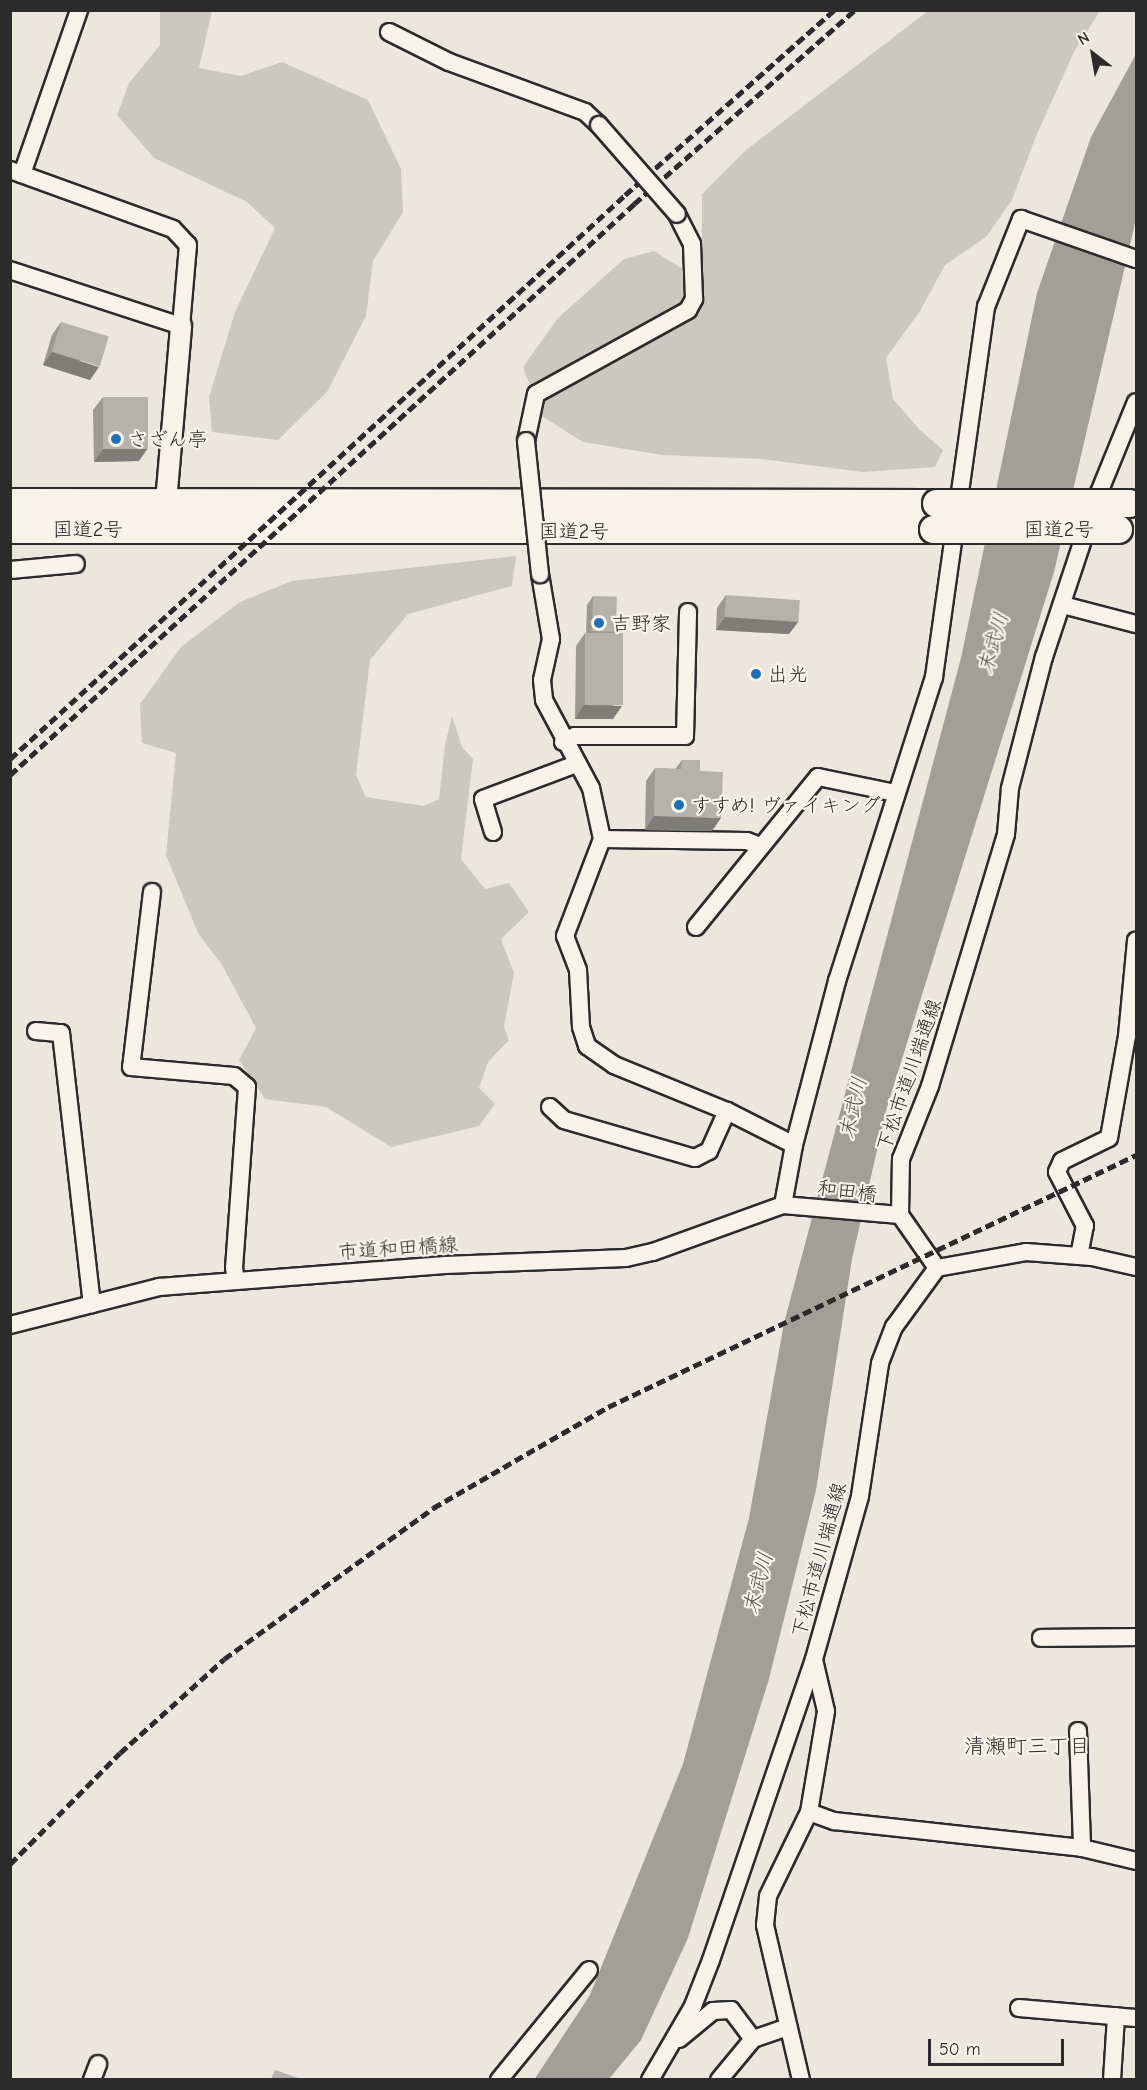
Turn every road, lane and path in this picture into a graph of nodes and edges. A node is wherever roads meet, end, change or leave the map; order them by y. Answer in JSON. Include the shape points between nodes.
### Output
{"nodes":[{"id":1,"x":79,"y":10,"type":"edge"},
{"id":2,"x":389,"y":32,"type":"dead end"},
{"id":3,"x":16,"y":172,"type":"edge"},
{"id":4,"x":1137,"y":260,"type":"edge"},
{"id":5,"x":10,"y":270,"type":"edge"},
{"id":6,"x":181,"y":326,"type":"junction"},
{"id":7,"x":1137,"y":402,"type":"edge"},
{"id":8,"x":1133,"y":426,"type":"edge"},
{"id":9,"x":10,"y":502,"type":"edge"},
{"id":10,"x":166,"y":502,"type":"junction"},
{"id":11,"x":1133,"y":503,"type":"edge"},
{"id":12,"x":10,"y":529,"type":"edge"},
{"id":13,"x":164,"y":529,"type":"junction"},
{"id":14,"x":1127,"y":529,"type":"edge"},
{"id":15,"x":76,"y":564,"type":"dead end"},
{"id":16,"x":10,"y":570,"type":"edge"},
{"id":17,"x":1063,"y":605,"type":"junction"},
{"id":18,"x":688,"y":612,"type":"dead end"},
{"id":19,"x":1137,"y":624,"type":"edge"},
{"id":20,"x":563,"y":742,"type":"junction"},
{"id":21,"x":576,"y":764,"type":"junction"},
{"id":22,"x":895,"y":793,"type":"junction"},
{"id":23,"x":493,"y":832,"type":"dead end"},
{"id":24,"x":602,"y":839,"type":"junction"},
{"id":25,"x":760,"y":846,"type":"junction"},
{"id":26,"x":152,"y":892,"type":"dead end"},
{"id":27,"x":696,"y":927,"type":"dead end"},
{"id":28,"x":1137,"y":940,"type":"edge"},
{"id":29,"x":36,"y":1031,"type":"dead end"},
{"id":30,"x":550,"y":1107,"type":"dead end"},
{"id":31,"x":727,"y":1111,"type":"junction"},
{"id":32,"x":794,"y":1145,"type":"junction"},
{"id":33,"x":783,"y":1205,"type":"junction"},
{"id":34,"x":893,"y":1216,"type":"junction"},
{"id":35,"x":1078,"y":1256,"type":"junction"},
{"id":36,"x":1137,"y":1267,"type":"edge"},
{"id":37,"x":937,"y":1268,"type":"junction"},
{"id":38,"x":236,"y":1280,"type":"junction"},
{"id":39,"x":92,"y":1304,"type":"junction"},
{"id":40,"x":10,"y":1325,"type":"edge"},
{"id":41,"x":1137,"y":1636,"type":"edge"},
{"id":42,"x":1041,"y":1638,"type":"dead end"},
{"id":43,"x":814,"y":1659,"type":"junction"},
{"id":44,"x":1078,"y":1731,"type":"dead end"},
{"id":45,"x":809,"y":1812,"type":"junction"},
{"id":46,"x":1082,"y":1848,"type":"junction"},
{"id":47,"x":1137,"y":1862,"type":"edge"},
{"id":48,"x":589,"y":1970,"type":"dead end"},
{"id":49,"x":1019,"y":2008,"type":"dead end"},
{"id":50,"x":1116,"y":2016,"type":"junction"},
{"id":51,"x":1137,"y":2018,"type":"edge"},
{"id":52,"x":788,"y":2027,"type":"junction"},
{"id":53,"x":753,"y":2039,"type":"junction"},
{"id":54,"x":674,"y":2042,"type":"junction"},
{"id":55,"x":500,"y":2079,"type":"edge"},
{"id":56,"x":650,"y":2079,"type":"edge"},
{"id":57,"x":719,"y":2079,"type":"edge"},
{"id":58,"x":801,"y":2079,"type":"edge"},
{"id":59,"x":1112,"y":2079,"type":"edge"}],
"edges":[{"from":1,"to":3,"type":"street"},
{"from":2,"to":20,"type":"street","bridge":true,"via":[[449,62],[585,112],[677,214],[692,244],[694,299],[688,310],[536,394],[526,441],[550,639],[542,680],[544,700]]},
{"from":3,"to":6,"type":"street","via":[[173,229],[188,245]]},
{"from":4,"to":22,"type":"street","via":[[1021,219],[986,307],[934,677]]},
{"from":5,"to":6,"type":"street"},
{"from":6,"to":10,"type":"street"},
{"from":7,"to":8,"type":"street","name":"下松市道川端通線"},
{"from":8,"to":17,"type":"street","name":"下松市道川端通線","via":[[1098,495]]},
{"from":9,"to":10,"type":"highway","name":"国道2号"},
{"from":10,"to":11,"type":"highway","name":"国道2号","bridge":true},
{"from":10,"to":13,"type":"street"},
{"from":12,"to":13,"type":"highway","name":"国道2号"},
{"from":13,"to":14,"type":"highway","name":"国道2号","bridge":true},
{"from":15,"to":16,"type":"street"},
{"from":17,"to":19,"type":"street"},
{"from":17,"to":34,"type":"street","name":"下松市道川端通線","via":[[1029,711],[1011,788],[1006,834],[975,943],[930,1086],[901,1159]]},
{"from":18,"to":20,"type":"street","via":[[685,736],[574,736]]},
{"from":20,"to":21,"type":"street"},
{"from":21,"to":23,"type":"street","via":[[483,799]]},
{"from":21,"to":24,"type":"street","via":[[598,810]]},
{"from":22,"to":25,"type":"street","via":[[818,777]]},
{"from":22,"to":32,"type":"street","via":[[837,981]]},
{"from":24,"to":25,"type":"street","via":[[747,841]]},
{"from":24,"to":31,"type":"street","via":[[566,936],[578,970],[581,1027],[587,1046],[614,1065]]},
{"from":25,"to":27,"type":"street"},
{"from":26,"to":38,"type":"street","via":[[131,1067],[234,1076],[247,1087]]},
{"from":28,"to":35,"type":"street","via":[[1127,1036],[1108,1138],[1062,1161],[1057,1172],[1085,1226]]},
{"from":29,"to":39,"type":"street","via":[[61,1033]]},
{"from":30,"to":31,"type":"street","via":[[564,1120],[695,1158],[709,1151]]},
{"from":31,"to":32,"type":"street"},
{"from":32,"to":33,"type":"street"},
{"from":33,"to":34,"type":"street","name":"和田橋"},
{"from":33,"to":38,"type":"street","name":"市道和田橋線","via":[[626,1258],[445,1265]]},
{"from":34,"to":37,"type":"street"},
{"from":35,"to":36,"type":"street"},
{"from":35,"to":37,"type":"street","via":[[1026,1252]]},
{"from":37,"to":43,"type":"street","name":"下松市道川端通線","via":[[899,1318],[880,1363],[860,1496]]},
{"from":38,"to":39,"type":"street","name":"市道和田橋線","via":[[159,1287]]},
{"from":39,"to":40,"type":"street","name":"市道和田橋線"},
{"from":41,"to":42,"type":"street"},
{"from":43,"to":45,"type":"street","via":[[826,1711]]},
{"from":43,"to":54,"type":"street","name":"下松市道川端通線","via":[[711,1960]]},
{"from":44,"to":46,"type":"street"},
{"from":45,"to":46,"type":"street","via":[[834,1821]]},
{"from":45,"to":52,"type":"street","via":[[768,1896],[765,1925]]},
{"from":46,"to":47,"type":"street"},
{"from":48,"to":55,"type":"street"},
{"from":49,"to":50,"type":"street"},
{"from":50,"to":51,"type":"street"},
{"from":50,"to":59,"type":"street"},
{"from":52,"to":53,"type":"street"},
{"from":52,"to":58,"type":"street"},
{"from":53,"to":54,"type":"street","via":[[731,2010],[713,2011]]},
{"from":53,"to":57,"type":"street"},
{"from":54,"to":56,"type":"street","name":"下松市道川端通線"}]}
